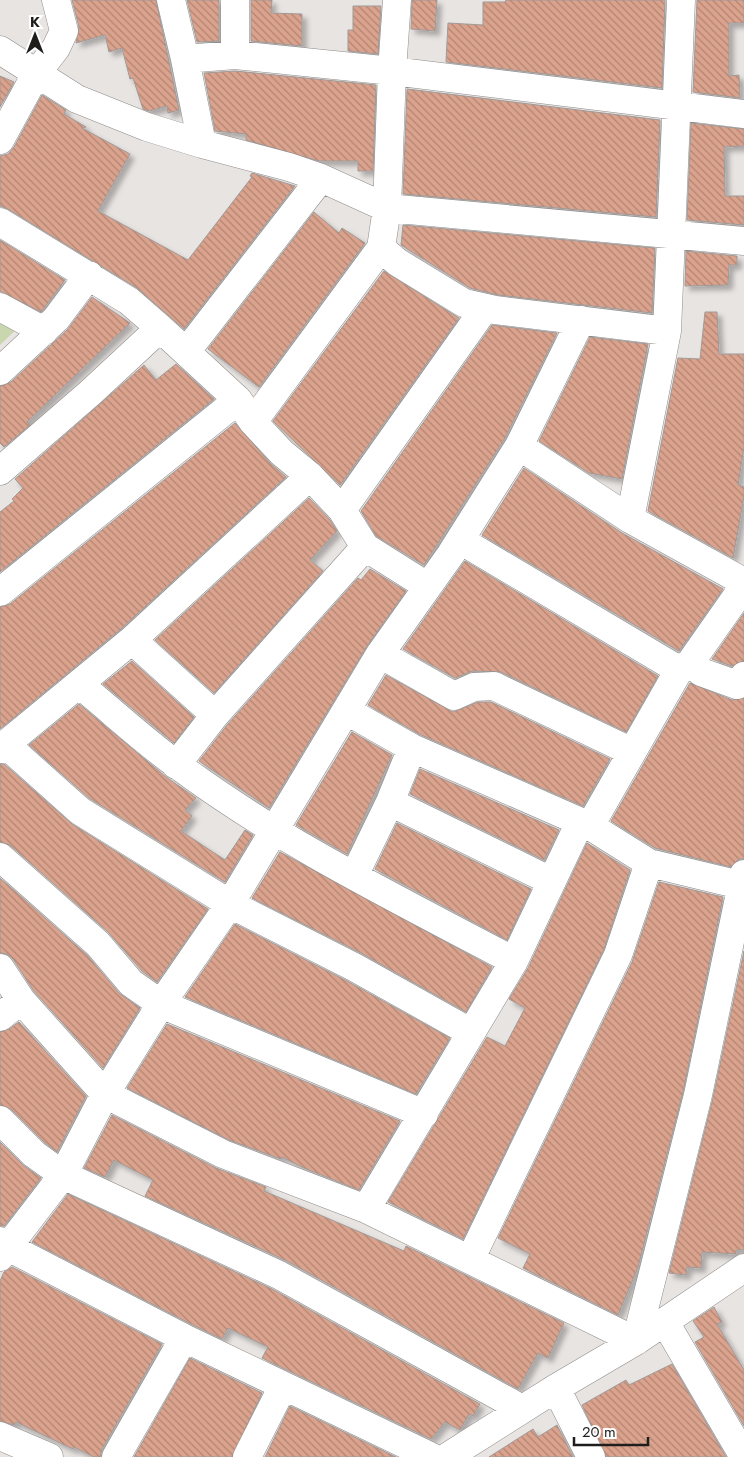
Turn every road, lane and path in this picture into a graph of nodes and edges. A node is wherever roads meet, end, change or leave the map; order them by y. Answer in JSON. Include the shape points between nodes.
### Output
{"nodes":[{"id":1,"x":56,"y":0,"type":"edge"},
{"id":2,"x":171,"y":0,"type":"edge"},
{"id":3,"x":234,"y":0,"type":"edge"},
{"id":4,"x":397,"y":0,"type":"edge"},
{"id":5,"x":681,"y":0,"type":"edge"},
{"id":6,"x":0,"y":50,"type":"edge"},
{"id":7,"x":235,"y":55,"type":"junction"},
{"id":8,"x":186,"y":59,"type":"junction"},
{"id":9,"x":392,"y":71,"type":"junction"},
{"id":10,"x":36,"y":74,"type":"junction"},
{"id":11,"x":678,"y":108,"type":"junction"},
{"id":12,"x":744,"y":114,"type":"edge"},
{"id":13,"x":0,"y":140,"type":"edge"},
{"id":14,"x":202,"y":144,"type":"junction"},
{"id":15,"x":321,"y":178,"type":"junction"},
{"id":16,"x":387,"y":208,"type":"junction"},
{"id":17,"x":0,"y":222,"type":"edge"},
{"id":18,"x":672,"y":234,"type":"junction"},
{"id":19,"x":744,"y":240,"type":"edge"},
{"id":20,"x":381,"y":248,"type":"junction"},
{"id":21,"x":89,"y":275,"type":"junction"},
{"id":22,"x":0,"y":307,"type":"edge"},
{"id":23,"x":485,"y":308,"type":"junction"},
{"id":24,"x":582,"y":320,"type":"junction"},
{"id":25,"x":160,"y":328,"type":"junction"},
{"id":26,"x":667,"y":330,"type":"junction"},
{"id":27,"x":44,"y":331,"type":"junction"},
{"id":28,"x":186,"y":352,"type":"junction"},
{"id":29,"x":0,"y":371,"type":"edge"},
{"id":30,"x":238,"y":400,"type":"junction"},
{"id":31,"x":253,"y":422,"type":"junction"},
{"id":32,"x":519,"y":446,"type":"junction"},
{"id":33,"x":0,"y":471,"type":"edge"},
{"id":34,"x":310,"y":476,"type":"junction"},
{"id":35,"x":342,"y":510,"type":"junction"},
{"id":36,"x":630,"y":519,"type":"junction"},
{"id":37,"x":460,"y":540,"type":"junction"},
{"id":38,"x":365,"y":547,"type":"junction"},
{"id":39,"x":744,"y":582,"type":"edge"},
{"id":40,"x":428,"y":586,"type":"junction"},
{"id":41,"x":744,"y":586,"type":"edge"},
{"id":42,"x":0,"y":592,"type":"edge"},
{"id":43,"x":132,"y":640,"type":"junction"},
{"id":44,"x":380,"y":654,"type":"junction"},
{"id":45,"x":685,"y":667,"type":"junction"},
{"id":46,"x":744,"y":676,"type":"edge"},
{"id":47,"x":80,"y":685,"type":"junction"},
{"id":48,"x":347,"y":712,"type":"junction"},
{"id":49,"x":215,"y":715,"type":"junction"},
{"id":50,"x":3,"y":747,"type":"edge"},
{"id":51,"x":412,"y":748,"type":"junction"},
{"id":52,"x":632,"y":752,"type":"junction"},
{"id":53,"x":176,"y":764,"type":"junction"},
{"id":54,"x":390,"y":802,"type":"junction"},
{"id":55,"x":585,"y":824,"type":"junction"},
{"id":56,"x":274,"y":830,"type":"junction"},
{"id":57,"x":0,"y":857,"type":"edge"},
{"id":58,"x":649,"y":863,"type":"junction"},
{"id":59,"x":354,"y":876,"type":"junction"},
{"id":60,"x":552,"y":880,"type":"junction"},
{"id":61,"x":743,"y":882,"type":"edge"},
{"id":62,"x":230,"y":904,"type":"junction"},
{"id":63,"x":514,"y":961,"type":"junction"},
{"id":64,"x":0,"y":968,"type":"edge"},
{"id":65,"x":21,"y":1000,"type":"junction"},
{"id":66,"x":161,"y":1004,"type":"junction"},
{"id":67,"x":0,"y":1017,"type":"edge"},
{"id":68,"x":470,"y":1032,"type":"junction"},
{"id":69,"x":105,"y":1094,"type":"junction"},
{"id":70,"x":424,"y":1114,"type":"junction"},
{"id":71,"x":0,"y":1120,"type":"edge"},
{"id":72,"x":63,"y":1175,"type":"junction"},
{"id":73,"x":366,"y":1209,"type":"junction"},
{"id":74,"x":3,"y":1248,"type":"edge"},
{"id":75,"x":470,"y":1260,"type":"junction"},
{"id":76,"x":744,"y":1268,"type":"edge"},
{"id":77,"x":665,"y":1322,"type":"junction"},
{"id":78,"x":184,"y":1338,"type":"junction"},
{"id":79,"x":636,"y":1341,"type":"junction"},
{"id":80,"x":283,"y":1386,"type":"junction"},
{"id":81,"x":556,"y":1388,"type":"junction"},
{"id":82,"x":522,"y":1409,"type":"junction"},
{"id":83,"x":0,"y":1436,"type":"edge"},
{"id":84,"x":449,"y":1455,"type":"edge"},
{"id":85,"x":49,"y":1457,"type":"edge"},
{"id":86,"x":116,"y":1457,"type":"edge"},
{"id":87,"x":247,"y":1457,"type":"edge"},
{"id":88,"x":591,"y":1457,"type":"edge"},
{"id":89,"x":744,"y":1457,"type":"edge"}],
"edges":[{"from":1,"to":10,"type":"street","via":[[64,31],[56,48]]},
{"from":2,"to":8,"type":"street"},
{"from":3,"to":7,"type":"street"},
{"from":4,"to":9,"type":"street"},
{"from":5,"to":11,"type":"street"},
{"from":6,"to":10,"type":"street"},
{"from":7,"to":8,"type":"street"},
{"from":7,"to":9,"type":"street"},
{"from":8,"to":14,"type":"street"},
{"from":9,"to":11,"type":"street"},
{"from":9,"to":16,"type":"street"},
{"from":10,"to":13,"type":"street"},
{"from":10,"to":14,"type":"street","via":[[77,99]]},
{"from":11,"to":12,"type":"street"},
{"from":11,"to":18,"type":"street"},
{"from":14,"to":15,"type":"street"},
{"from":15,"to":16,"type":"street"},
{"from":15,"to":28,"type":"street"},
{"from":16,"to":18,"type":"street"},
{"from":16,"to":20,"type":"street"},
{"from":17,"to":21,"type":"street"},
{"from":18,"to":19,"type":"street"},
{"from":18,"to":26,"type":"street"},
{"from":20,"to":23,"type":"street","via":[[464,303]]},
{"from":20,"to":31,"type":"street"},
{"from":21,"to":25,"type":"street","via":[[129,301]]},
{"from":21,"to":27,"type":"street"},
{"from":22,"to":27,"type":"street"},
{"from":23,"to":24,"type":"street"},
{"from":23,"to":35,"type":"street"},
{"from":24,"to":26,"type":"street"},
{"from":24,"to":32,"type":"street"},
{"from":25,"to":28,"type":"street"},
{"from":25,"to":33,"type":"street","via":[[90,394]]},
{"from":26,"to":36,"type":"street"},
{"from":27,"to":29,"type":"street"},
{"from":28,"to":30,"type":"street"},
{"from":30,"to":31,"type":"street"},
{"from":30,"to":42,"type":"street"},
{"from":31,"to":34,"type":"street","via":[[282,453]]},
{"from":32,"to":36,"type":"street"},
{"from":32,"to":37,"type":"street"},
{"from":34,"to":35,"type":"street"},
{"from":34,"to":43,"type":"street"},
{"from":35,"to":38,"type":"street"},
{"from":36,"to":39,"type":"street"},
{"from":37,"to":40,"type":"street"},
{"from":37,"to":45,"type":"street"},
{"from":38,"to":40,"type":"street"},
{"from":38,"to":49,"type":"street"},
{"from":40,"to":44,"type":"street"},
{"from":41,"to":45,"type":"street"},
{"from":43,"to":47,"type":"street"},
{"from":43,"to":49,"type":"street"},
{"from":44,"to":48,"type":"street"},
{"from":44,"to":52,"type":"street","via":[[454,696],[474,687],[494,686]]},
{"from":45,"to":46,"type":"street","via":[[737,685]]},
{"from":45,"to":52,"type":"street"},
{"from":47,"to":50,"type":"street"},
{"from":47,"to":53,"type":"street"},
{"from":48,"to":51,"type":"street"},
{"from":48,"to":56,"type":"street"},
{"from":49,"to":53,"type":"street"},
{"from":50,"to":62,"type":"street","via":[[80,811]]},
{"from":51,"to":54,"type":"street"},
{"from":51,"to":55,"type":"street"},
{"from":52,"to":55,"type":"street"},
{"from":53,"to":56,"type":"street"},
{"from":54,"to":59,"type":"street"},
{"from":54,"to":60,"type":"street"},
{"from":55,"to":58,"type":"street"},
{"from":55,"to":60,"type":"street"},
{"from":56,"to":59,"type":"street"},
{"from":56,"to":62,"type":"street"},
{"from":57,"to":66,"type":"street","via":[[98,944],[131,983]]},
{"from":58,"to":61,"type":"street"},
{"from":58,"to":75,"type":"street","via":[[618,955]]},
{"from":59,"to":63,"type":"street"},
{"from":60,"to":63,"type":"street"},
{"from":61,"to":79,"type":"street","via":[[698,1095]]},
{"from":62,"to":66,"type":"street"},
{"from":62,"to":68,"type":"street","via":[[354,967]]},
{"from":63,"to":68,"type":"street"},
{"from":64,"to":65,"type":"street"},
{"from":65,"to":67,"type":"street"},
{"from":65,"to":69,"type":"street"},
{"from":66,"to":69,"type":"street"},
{"from":66,"to":70,"type":"street"},
{"from":68,"to":70,"type":"street"},
{"from":69,"to":72,"type":"street"},
{"from":69,"to":73,"type":"street","via":[[223,1154]]},
{"from":70,"to":73,"type":"street"},
{"from":71,"to":72,"type":"street","via":[[34,1154]]},
{"from":72,"to":74,"type":"street"},
{"from":72,"to":82,"type":"street","via":[[279,1276]]},
{"from":73,"to":75,"type":"street"},
{"from":74,"to":78,"type":"street"},
{"from":75,"to":79,"type":"street"},
{"from":76,"to":77,"type":"street"},
{"from":77,"to":79,"type":"street"},
{"from":77,"to":89,"type":"street"},
{"from":78,"to":80,"type":"street"},
{"from":78,"to":86,"type":"street"},
{"from":79,"to":81,"type":"street"},
{"from":80,"to":84,"type":"street"},
{"from":80,"to":87,"type":"street"},
{"from":81,"to":82,"type":"street"},
{"from":81,"to":88,"type":"street"},
{"from":82,"to":84,"type":"street"},
{"from":83,"to":85,"type":"street"}]}
